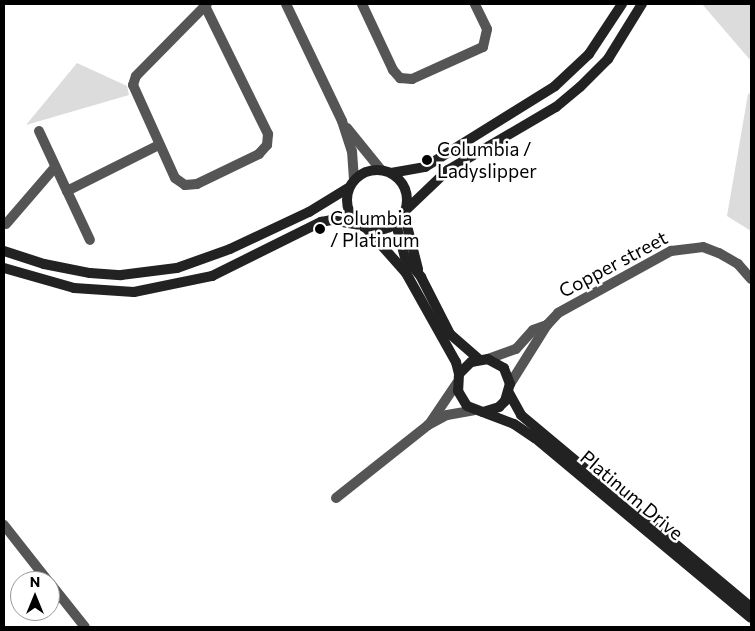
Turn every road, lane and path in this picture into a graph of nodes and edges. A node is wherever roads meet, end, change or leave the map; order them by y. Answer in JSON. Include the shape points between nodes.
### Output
{"nodes":[{"id":1,"x":286,"y":4,"type":"edge"},
{"id":2,"x":362,"y":4,"type":"edge"},
{"id":3,"x":475,"y":4,"type":"edge"},
{"id":4,"x":622,"y":4,"type":"edge"},
{"id":5,"x":642,"y":4,"type":"edge"},
{"id":6,"x":206,"y":5,"type":"edge"},
{"id":7,"x":342,"y":121,"type":"junction"},
{"id":8,"x":39,"y":130,"type":"dead end"},
{"id":9,"x":159,"y":145,"type":"junction"},
{"id":10,"x":55,"y":167,"type":"junction"},
{"id":11,"x":386,"y":171,"type":"junction"},
{"id":12,"x":351,"y":184,"type":"junction"},
{"id":13,"x":67,"y":191,"type":"junction"},
{"id":14,"x":405,"y":212,"type":"junction"},
{"id":15,"x":6,"y":224,"type":"dead end"},
{"id":16,"x":396,"y":224,"type":"junction"},
{"id":17,"x":363,"y":227,"type":"junction"},
{"id":18,"x":90,"y":240,"type":"dead end"},
{"id":19,"x":4,"y":251,"type":"edge"},
{"id":20,"x":4,"y":268,"type":"edge"},
{"id":21,"x":421,"y":277,"type":"junction"},
{"id":22,"x":751,"y":279,"type":"edge"},
{"id":23,"x":546,"y":326,"type":"junction"},
{"id":24,"x":484,"y":359,"type":"junction"},
{"id":25,"x":458,"y":379,"type":"junction"},
{"id":26,"x":510,"y":388,"type":"junction"},
{"id":27,"x":479,"y":411,"type":"junction"},
{"id":28,"x":428,"y":425,"type":"junction"},
{"id":29,"x":336,"y":498,"type":"dead end"},
{"id":30,"x":4,"y":525,"type":"edge"},
{"id":31,"x":40,"y":571,"type":"edge"},
{"id":32,"x":60,"y":596,"type":"edge"},
{"id":33,"x":751,"y":607,"type":"edge"},
{"id":34,"x":751,"y":618,"type":"edge"},
{"id":35,"x":85,"y":627,"type":"edge"}],
"edges":[{"from":1,"to":7,"type":"street"},
{"from":2,"to":3,"type":"street","via":[[393,70],[400,78],[412,79],[483,47],[487,29]]},
{"from":4,"to":11,"type":"main road","via":[[589,54],[554,86],[425,167]]},
{"from":5,"to":14,"type":"main road","via":[[608,59],[580,87],[556,107],[448,170]]},
{"from":6,"to":9,"type":"street","via":[[136,76],[134,93]]},
{"from":6,"to":9,"type":"street","via":[[268,134],[267,145],[259,154],[197,184],[185,185],[175,178]]},
{"from":7,"to":11,"type":"street"},
{"from":7,"to":12,"type":"street","via":[[352,151]]},
{"from":8,"to":10,"type":"street"},
{"from":9,"to":13,"type":"street"},
{"from":10,"to":13,"type":"street"},
{"from":10,"to":15,"type":"street"},
{"from":11,"to":12,"type":"main road","via":[[362,174]]},
{"from":11,"to":14,"type":"main road","via":[[404,187]]},
{"from":12,"to":17,"type":"main road","via":[[347,208]]},
{"from":12,"to":19,"type":"main road","via":[[309,212],[230,249],[177,268],[121,275],[90,273],[52,266]]},
{"from":13,"to":18,"type":"street"},
{"from":14,"to":16,"type":"main road"},
{"from":14,"to":21,"type":"main road"},
{"from":16,"to":17,"type":"main road","via":[[377,231]]},
{"from":16,"to":21,"type":"main road","via":[[403,252]]},
{"from":17,"to":20,"type":"main road","via":[[331,220],[321,222],[212,276],[164,288],[104,292],[46,282]]},
{"from":17,"to":25,"type":"main road","via":[[406,274],[456,362]]},
{"from":21,"to":24,"type":"main road","via":[[450,334]]},
{"from":22,"to":23,"type":"street","name":"Copper street","via":[[738,264],[719,253],[703,247],[678,249],[574,302]]},
{"from":23,"to":24,"type":"street","via":[[533,330],[516,349]]},
{"from":23,"to":26,"type":"street"},
{"from":24,"to":25,"type":"main road","via":[[464,367]]},
{"from":24,"to":26,"type":"main road","via":[[504,368]]},
{"from":25,"to":27,"type":"main road","via":[[461,399]]},
{"from":25,"to":28,"type":"street"},
{"from":26,"to":27,"type":"main road","via":[[499,407]]},
{"from":26,"to":33,"type":"main road","name":"Platinum Drive","via":[[521,415]]},
{"from":27,"to":28,"type":"street","via":[[448,415]]},
{"from":27,"to":34,"type":"main road","name":"Platinum Drive","via":[[514,424],[535,438]]},
{"from":28,"to":29,"type":"street"},
{"from":30,"to":31,"type":"street"},
{"from":32,"to":35,"type":"street"}]}
